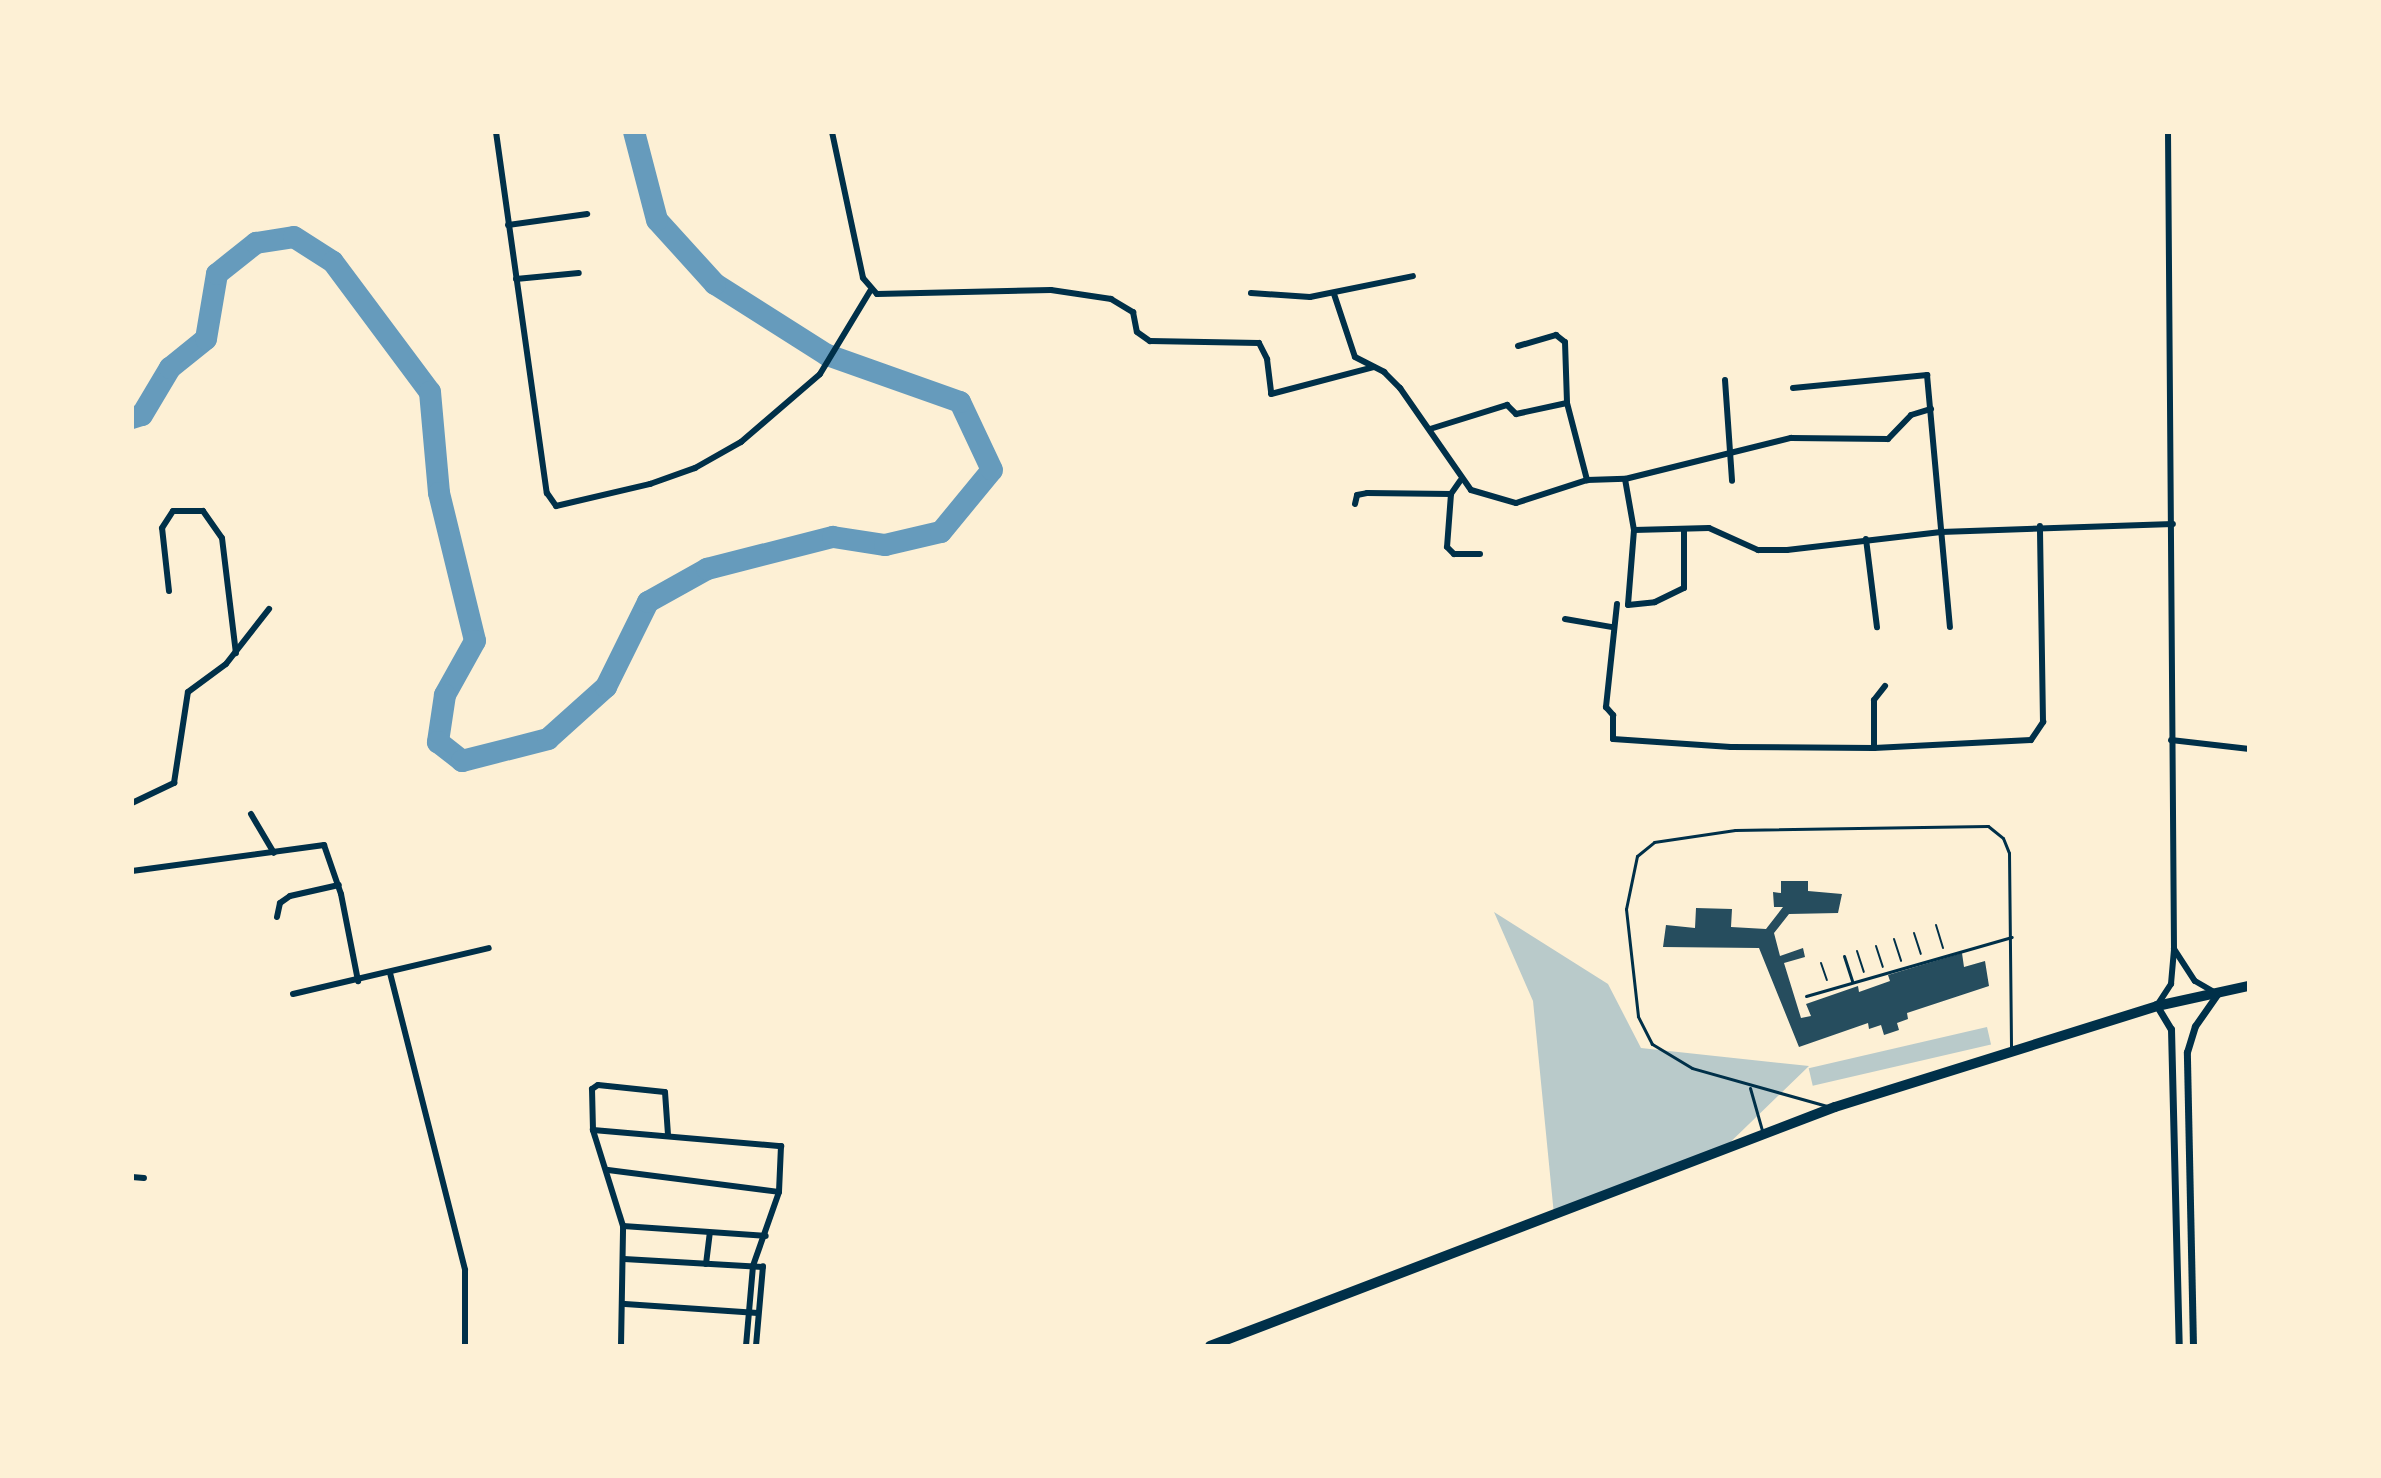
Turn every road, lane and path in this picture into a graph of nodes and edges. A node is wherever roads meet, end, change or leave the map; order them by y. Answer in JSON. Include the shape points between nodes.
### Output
{"nodes":[{"id":1,"x":496,"y":132,"type":"edge"},
{"id":2,"x":832,"y":132,"type":"edge"},
{"id":3,"x":2168,"y":132,"type":"edge"},
{"id":4,"x":587,"y":214,"type":"dead end"},
{"id":5,"x":508,"y":225,"type":"junction"},
{"id":6,"x":579,"y":273,"type":"dead end"},
{"id":7,"x":1413,"y":276,"type":"dead end"},
{"id":8,"x":516,"y":279,"type":"junction"},
{"id":9,"x":870,"y":291,"type":"junction"},
{"id":10,"x":1251,"y":293,"type":"dead end"},
{"id":11,"x":1334,"y":294,"type":"junction"},
{"id":12,"x":1518,"y":346,"type":"dead end"},
{"id":13,"x":1374,"y":367,"type":"junction"},
{"id":14,"x":1725,"y":380,"type":"dead end"},
{"id":15,"x":1793,"y":388,"type":"dead end"},
{"id":16,"x":1567,"y":403,"type":"junction"},
{"id":17,"x":1931,"y":409,"type":"junction"},
{"id":18,"x":1430,"y":429,"type":"junction"},
{"id":19,"x":1731,"y":456,"type":"junction"},
{"id":20,"x":1625,"y":479,"type":"junction"},
{"id":21,"x":1587,"y":480,"type":"junction"},
{"id":22,"x":1460,"y":481,"type":"junction"},
{"id":23,"x":1732,"y":481,"type":"dead end"},
{"id":24,"x":1451,"y":494,"type":"junction"},
{"id":25,"x":1355,"y":504,"type":"dead end"},
{"id":26,"x":2173,"y":524,"type":"junction"},
{"id":27,"x":2040,"y":526,"type":"junction"},
{"id":28,"x":1684,"y":529,"type":"junction"},
{"id":29,"x":1634,"y":530,"type":"junction"},
{"id":30,"x":1941,"y":532,"type":"junction"},
{"id":31,"x":1866,"y":539,"type":"junction"},
{"id":32,"x":1480,"y":554,"type":"dead end"},
{"id":33,"x":169,"y":591,"type":"dead end"},
{"id":34,"x":1628,"y":605,"type":"junction"},
{"id":35,"x":269,"y":609,"type":"dead end"},
{"id":36,"x":1565,"y":619,"type":"dead end"},
{"id":37,"x":1612,"y":627,"type":"junction"},
{"id":38,"x":1877,"y":627,"type":"dead end"},
{"id":39,"x":1950,"y":627,"type":"dead end"},
{"id":40,"x":236,"y":653,"type":"junction"},
{"id":41,"x":1885,"y":686,"type":"dead end"},
{"id":42,"x":2171,"y":740,"type":"junction"},
{"id":43,"x":1874,"y":748,"type":"junction"},
{"id":44,"x":2249,"y":749,"type":"edge"},
{"id":45,"x":132,"y":803,"type":"edge"},
{"id":46,"x":251,"y":814,"type":"dead end"},
{"id":47,"x":274,"y":853,"type":"junction"},
{"id":48,"x":132,"y":871,"type":"edge"},
{"id":49,"x":339,"y":885,"type":"junction"},
{"id":50,"x":277,"y":917,"type":"dead end"},
{"id":51,"x":1936,"y":925,"type":"dead end"},
{"id":52,"x":1914,"y":933,"type":"dead end"},
{"id":53,"x":2012,"y":937,"type":"junction"},
{"id":54,"x":1894,"y":939,"type":"dead end"},
{"id":55,"x":1876,"y":946,"type":"dead end"},
{"id":56,"x":489,"y":948,"type":"dead end"},
{"id":57,"x":2174,"y":949,"type":"junction"},
{"id":58,"x":1857,"y":951,"type":"dead end"},
{"id":59,"x":1944,"y":953,"type":"junction"},
{"id":60,"x":1844,"y":956,"type":"dead end"},
{"id":61,"x":1923,"y":959,"type":"junction"},
{"id":62,"x":1821,"y":963,"type":"dead end"},
{"id":63,"x":1903,"y":966,"type":"junction"},
{"id":64,"x":1884,"y":971,"type":"junction"},
{"id":65,"x":390,"y":973,"type":"junction"},
{"id":66,"x":1866,"y":977,"type":"junction"},
{"id":67,"x":358,"y":981,"type":"junction"},
{"id":68,"x":1852,"y":981,"type":"junction"},
{"id":69,"x":2249,"y":986,"type":"edge"},
{"id":70,"x":1830,"y":989,"type":"junction"},
{"id":71,"x":293,"y":994,"type":"dead end"},
{"id":72,"x":2217,"y":994,"type":"junction"},
{"id":73,"x":1806,"y":996,"type":"dead end"},
{"id":74,"x":2157,"y":1006,"type":"junction"},
{"id":75,"x":2011,"y":1053,"type":"junction"},
{"id":76,"x":1750,"y":1088,"type":"junction"},
{"id":77,"x":1835,"y":1107,"type":"junction"},
{"id":78,"x":593,"y":1130,"type":"junction"},
{"id":79,"x":1762,"y":1132,"type":"junction"},
{"id":80,"x":668,"y":1135,"type":"junction"},
{"id":81,"x":608,"y":1170,"type":"junction"},
{"id":82,"x":132,"y":1177,"type":"edge"},
{"id":83,"x":144,"y":1178,"type":"dead end"},
{"id":84,"x":779,"y":1192,"type":"junction"},
{"id":85,"x":623,"y":1226,"type":"junction"},
{"id":86,"x":710,"y":1233,"type":"junction"},
{"id":87,"x":766,"y":1236,"type":"junction"},
{"id":88,"x":760,"y":1255,"type":"junction"},
{"id":89,"x":624,"y":1259,"type":"junction"},
{"id":90,"x":706,"y":1264,"type":"junction"},
{"id":91,"x":753,"y":1266,"type":"junction"},
{"id":92,"x":763,"y":1267,"type":"junction"},
{"id":93,"x":625,"y":1304,"type":"junction"},
{"id":94,"x":748,"y":1311,"type":"junction"},
{"id":95,"x":758,"y":1313,"type":"junction"},
{"id":96,"x":465,"y":1346,"type":"edge"},
{"id":97,"x":621,"y":1346,"type":"edge"},
{"id":98,"x":746,"y":1346,"type":"edge"},
{"id":99,"x":756,"y":1346,"type":"edge"},
{"id":100,"x":1210,"y":1346,"type":"edge"},
{"id":101,"x":2179,"y":1346,"type":"edge"},
{"id":102,"x":2193,"y":1346,"type":"edge"}],
"edges":[{"from":1,"to":5,"type":"street"},
{"from":2,"to":9,"type":"street"},
{"from":3,"to":26,"type":"street"},
{"from":4,"to":5,"type":"street"},
{"from":5,"to":8,"type":"street"},
{"from":6,"to":8,"type":"street"},
{"from":7,"to":11,"type":"street"},
{"from":8,"to":9,"type":"street","via":[[547,493],[556,506],[620,493],[695,468],[741,442],[820,374]]},
{"from":9,"to":13,"type":"street","via":[[902,295],[1051,290],[1111,299],[1133,312],[1137,332],[1150,341],[1259,343],[1267,359],[1271,394]]},
{"from":10,"to":11,"type":"street"},
{"from":11,"to":13,"type":"street","via":[[1355,357]]},
{"from":12,"to":16,"type":"street","via":[[1562,336]]},
{"from":13,"to":18,"type":"street","via":[[1400,388]]},
{"from":14,"to":19,"type":"street"},
{"from":15,"to":17,"type":"street","via":[[1923,374]]},
{"from":16,"to":18,"type":"street","via":[[1516,414],[1507,405]]},
{"from":16,"to":21,"type":"street"},
{"from":17,"to":19,"type":"street","via":[[1911,415],[1888,439],[1791,438]]},
{"from":17,"to":30,"type":"street"},
{"from":18,"to":22,"type":"street"},
{"from":19,"to":20,"type":"street"},
{"from":19,"to":23,"type":"street"},
{"from":20,"to":21,"type":"street"},
{"from":20,"to":29,"type":"street"},
{"from":21,"to":22,"type":"street","via":[[1516,503],[1480,495]]},
{"from":22,"to":24,"type":"street"},
{"from":24,"to":25,"type":"street","via":[[1367,493],[1357,495]]},
{"from":24,"to":32,"type":"street","via":[[1450,552]]},
{"from":26,"to":27,"type":"street"},
{"from":26,"to":42,"type":"street"},
{"from":27,"to":30,"type":"street"},
{"from":27,"to":43,"type":"street","via":[[2043,722],[2037,736]]},
{"from":28,"to":29,"type":"street"},
{"from":28,"to":31,"type":"street","via":[[1719,530],[1769,551]]},
{"from":28,"to":34,"type":"street","via":[[1684,588],[1655,602]]},
{"from":29,"to":34,"type":"street"},
{"from":30,"to":31,"type":"street"},
{"from":30,"to":39,"type":"street"},
{"from":31,"to":38,"type":"street"},
{"from":33,"to":40,"type":"street","via":[[162,528],[173,511],[203,511],[222,538]]},
{"from":34,"to":37,"type":"street","via":[[1615,602]]},
{"from":35,"to":40,"type":"street"},
{"from":36,"to":37,"type":"street"},
{"from":37,"to":43,"type":"street","via":[[1606,707],[1613,715],[1613,739]]},
{"from":40,"to":45,"type":"street","via":[[188,692],[174,783]]},
{"from":41,"to":43,"type":"street","via":[[1874,700]]},
{"from":42,"to":44,"type":"street"},
{"from":42,"to":57,"type":"street"},
{"from":46,"to":47,"type":"street"},
{"from":47,"to":48,"type":"street"},
{"from":47,"to":49,"type":"street","via":[[324,845]]},
{"from":49,"to":50,"type":"street","via":[[290,896],[280,903]]},
{"from":49,"to":67,"type":"street"},
{"from":51,"to":59,"type":"path"},
{"from":52,"to":61,"type":"path"},
{"from":53,"to":59,"type":"lane"},
{"from":53,"to":75,"type":"lane"},
{"from":53,"to":76,"type":"lane","via":[[2009,853],[2003,838],[1988,826],[1735,830],[1654,842],[1637,856],[1626,909],[1638,1016],[1652,1044],[1692,1068]]},
{"from":54,"to":63,"type":"path"},
{"from":55,"to":64,"type":"path"},
{"from":56,"to":65,"type":"street"},
{"from":57,"to":72,"type":"street","via":[[2195,981]]},
{"from":57,"to":74,"type":"street","via":[[2171,984]]},
{"from":58,"to":66,"type":"path"},
{"from":59,"to":61,"type":"lane"},
{"from":60,"to":68,"type":"lane"},
{"from":61,"to":63,"type":"lane"},
{"from":62,"to":70,"type":"path"},
{"from":63,"to":64,"type":"lane"},
{"from":64,"to":66,"type":"lane"},
{"from":65,"to":67,"type":"street"},
{"from":65,"to":96,"type":"street","via":[[465,1270]]},
{"from":66,"to":68,"type":"lane"},
{"from":67,"to":71,"type":"street"},
{"from":68,"to":70,"type":"lane"},
{"from":69,"to":72,"type":"highway"},
{"from":70,"to":73,"type":"lane"},
{"from":72,"to":74,"type":"highway"},
{"from":72,"to":102,"type":"street","via":[[2195,1026],[2187,1052]]},
{"from":74,"to":75,"type":"highway"},
{"from":74,"to":101,"type":"street","via":[[2171,1029]]},
{"from":75,"to":77,"type":"highway"},
{"from":76,"to":77,"type":"lane"},
{"from":76,"to":79,"type":"lane"},
{"from":77,"to":79,"type":"highway"},
{"from":78,"to":80,"type":"street"},
{"from":78,"to":80,"type":"street","via":[[592,1089],[598,1085],[665,1092]]},
{"from":78,"to":81,"type":"street"},
{"from":79,"to":100,"type":"highway"},
{"from":80,"to":84,"type":"street","via":[[781,1146]]},
{"from":81,"to":84,"type":"street"},
{"from":81,"to":85,"type":"street"},
{"from":82,"to":83,"type":"street"},
{"from":84,"to":87,"type":"street"},
{"from":85,"to":86,"type":"street"},
{"from":85,"to":89,"type":"street"},
{"from":86,"to":87,"type":"street"},
{"from":86,"to":90,"type":"street"},
{"from":87,"to":88,"type":"street"},
{"from":88,"to":91,"type":"street"},
{"from":88,"to":92,"type":"street"},
{"from":89,"to":90,"type":"street"},
{"from":89,"to":93,"type":"street"},
{"from":90,"to":91,"type":"street"},
{"from":91,"to":92,"type":"street"},
{"from":91,"to":94,"type":"street"},
{"from":92,"to":95,"type":"street"},
{"from":93,"to":94,"type":"street"},
{"from":93,"to":97,"type":"street"},
{"from":94,"to":95,"type":"street"},
{"from":94,"to":98,"type":"street"},
{"from":95,"to":99,"type":"street"}]}
